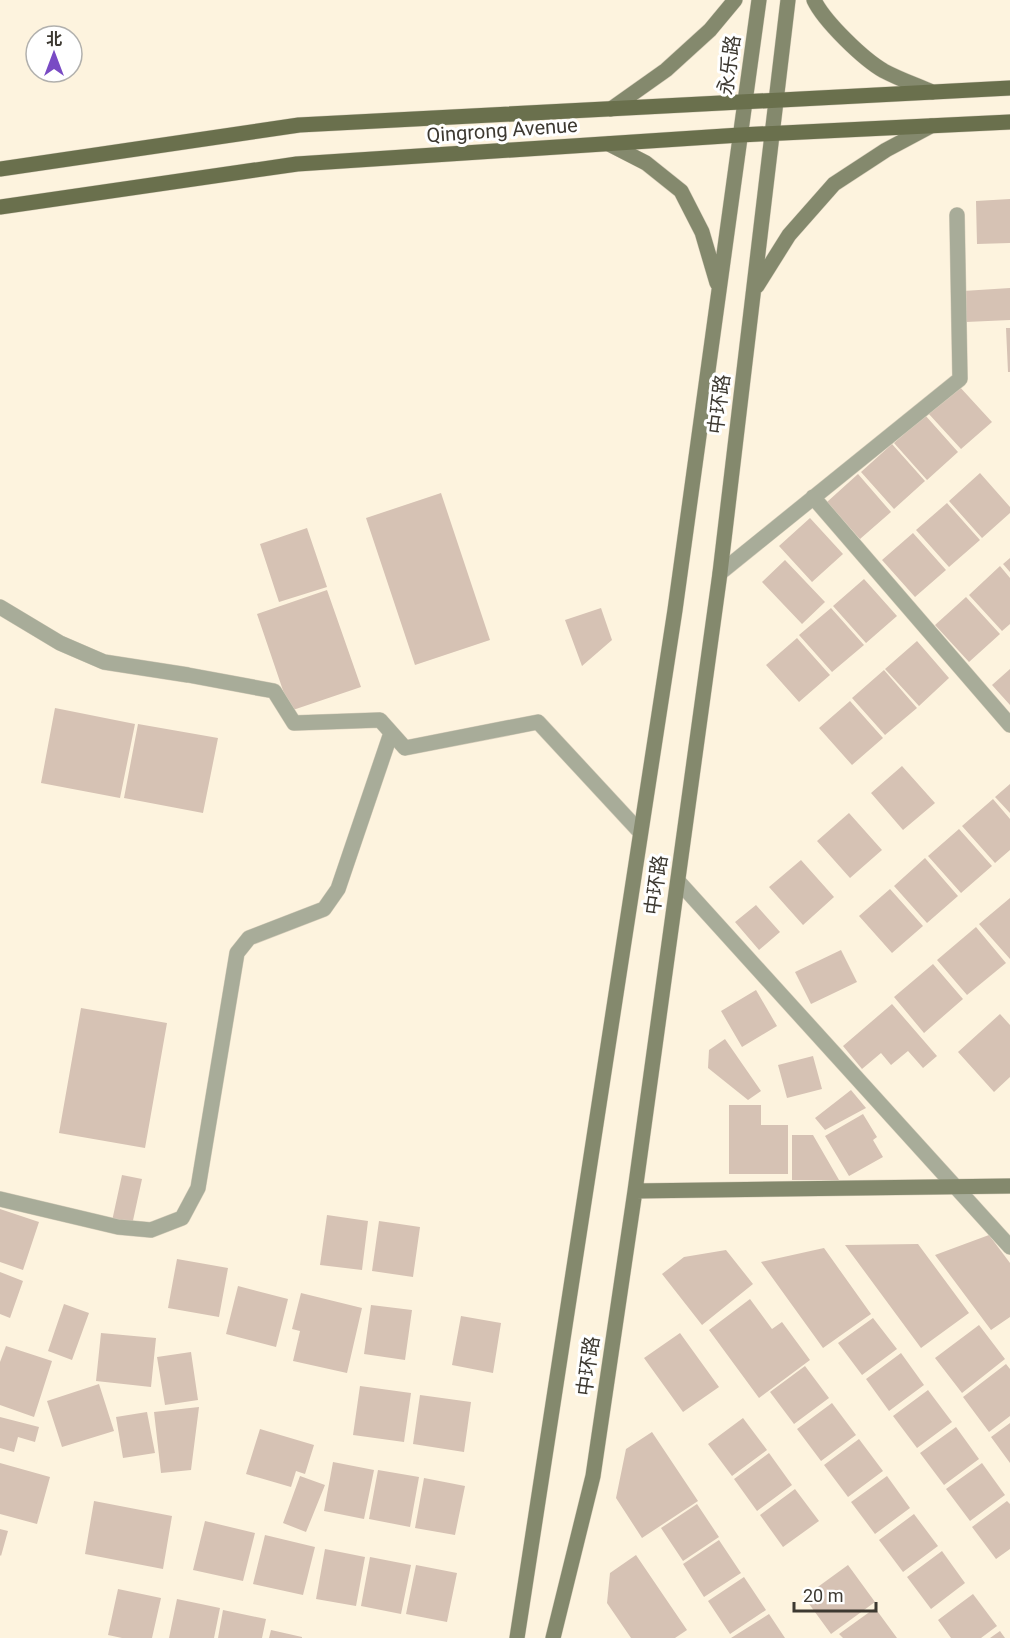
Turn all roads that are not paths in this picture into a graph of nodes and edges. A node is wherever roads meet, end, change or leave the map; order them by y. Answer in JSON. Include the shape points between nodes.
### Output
{"nodes":[{"id":1,"x":735,"y":0,"type":"edge"},
{"id":2,"x":759,"y":0,"type":"edge"},
{"id":3,"x":788,"y":0,"type":"edge"},
{"id":4,"x":814,"y":0,"type":"edge"},
{"id":5,"x":1010,"y":88,"type":"edge"},
{"id":6,"x":932,"y":92,"type":"junction"},
{"id":7,"x":776,"y":99,"type":"junction"},
{"id":8,"x":745,"y":101,"type":"junction"},
{"id":9,"x":611,"y":109,"type":"junction"},
{"id":10,"x":1010,"y":122,"type":"edge"},
{"id":11,"x":931,"y":126,"type":"junction"},
{"id":12,"x":773,"y":134,"type":"junction"},
{"id":13,"x":740,"y":135,"type":"junction"},
{"id":14,"x":609,"y":144,"type":"junction"},
{"id":15,"x":0,"y":169,"type":"edge"},
{"id":16,"x":0,"y":207,"type":"edge"},
{"id":17,"x":957,"y":215,"type":"dead end"},
{"id":18,"x":718,"y":289,"type":"junction"},
{"id":19,"x":754,"y":291,"type":"junction"},
{"id":20,"x":813,"y":498,"type":"junction"},
{"id":21,"x":720,"y":573,"type":"junction"},
{"id":22,"x":0,"y":607,"type":"edge"},
{"id":23,"x":1010,"y":725,"type":"edge"},
{"id":24,"x":391,"y":733,"type":"junction"},
{"id":25,"x":640,"y":832,"type":"junction"},
{"id":26,"x":678,"y":881,"type":"junction"},
{"id":27,"x":956,"y":1186,"type":"junction"},
{"id":28,"x":1010,"y":1186,"type":"edge"},
{"id":29,"x":634,"y":1191,"type":"junction"},
{"id":30,"x":0,"y":1199,"type":"edge"},
{"id":31,"x":1010,"y":1247,"type":"edge"},
{"id":32,"x":517,"y":1638,"type":"edge"},
{"id":33,"x":553,"y":1638,"type":"edge"}],
"edges":[{"from":1,"to":9,"type":"street","via":[[710,30],[666,70]]},
{"from":2,"to":8,"type":"street","name":"永乐路"},
{"from":3,"to":7,"type":"street"},
{"from":4,"to":6,"type":"street","via":[[852,45],[882,70]]},
{"from":5,"to":6,"type":"main road","name":"Qingrong Avenue"},
{"from":6,"to":7,"type":"main road","name":"Qingrong Avenue"},
{"from":7,"to":8,"type":"main road","name":"Qingrong Avenue"},
{"from":7,"to":12,"type":"street"},
{"from":8,"to":9,"type":"main road","name":"Qingrong Avenue"},
{"from":8,"to":13,"type":"street","name":"永乐路"},
{"from":9,"to":15,"type":"main road","name":"Qingrong Avenue","via":[[299,125]]},
{"from":10,"to":11,"type":"main road","name":"Qingrong Avenue"},
{"from":11,"to":12,"type":"main road","name":"Qingrong Avenue"},
{"from":11,"to":19,"type":"street","via":[[834,184],[789,235]]},
{"from":12,"to":13,"type":"main road","name":"Qingrong Avenue"},
{"from":12,"to":19,"type":"street","name":"中环路"},
{"from":13,"to":14,"type":"main road","name":"Qingrong Avenue"},
{"from":13,"to":18,"type":"street","name":"中环路"},
{"from":14,"to":16,"type":"main road","name":"Qingrong Avenue","via":[[297,164]]},
{"from":14,"to":18,"type":"street","via":[[646,164],[681,191],[702,232]]},
{"from":17,"to":20,"type":"street","via":[[960,379]]},
{"from":18,"to":25,"type":"street","name":"中环路","via":[[675,610]]},
{"from":19,"to":21,"type":"street","name":"中环路"},
{"from":20,"to":21,"type":"street"},
{"from":20,"to":23,"type":"street"},
{"from":21,"to":26,"type":"street","name":"中环路"},
{"from":22,"to":24,"type":"street","via":[[60,643],[104,662],[274,691],[294,723],[381,720]]},
{"from":24,"to":25,"type":"street","via":[[405,748],[538,722]]},
{"from":24,"to":30,"type":"street","via":[[338,889],[324,909],[249,938],[237,953],[198,1188],[182,1218],[151,1230],[118,1227]]},
{"from":25,"to":32,"type":"street","name":"中环路"},
{"from":26,"to":27,"type":"street"},
{"from":26,"to":29,"type":"street","name":"中环路"},
{"from":27,"to":28,"type":"street"},
{"from":27,"to":29,"type":"street"},
{"from":27,"to":31,"type":"street"},
{"from":29,"to":33,"type":"street","name":"中环路","via":[[593,1476]]}]}
